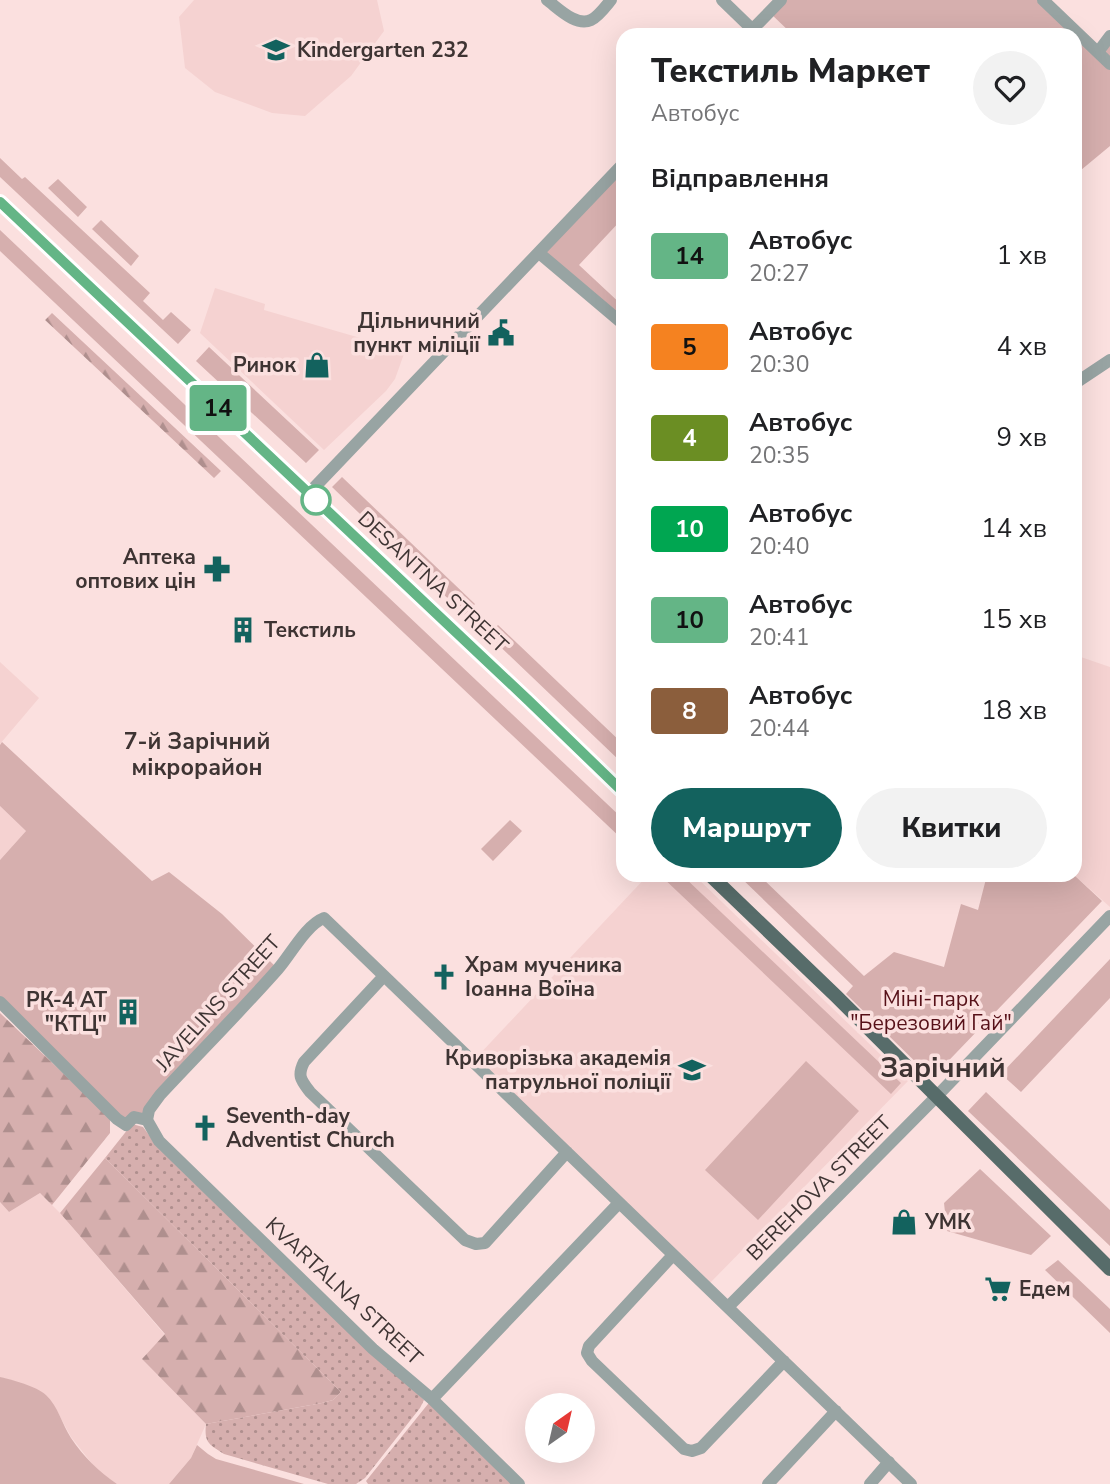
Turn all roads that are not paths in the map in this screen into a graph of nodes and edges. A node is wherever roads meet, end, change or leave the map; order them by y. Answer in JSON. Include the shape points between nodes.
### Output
{"nodes":[{"id":1,"x":547,"y":0,"type":"edge"},
{"id":2,"x":611,"y":0,"type":"edge"},
{"id":3,"x":722,"y":0,"type":"edge"},
{"id":4,"x":781,"y":0,"type":"edge"},
{"id":5,"x":1043,"y":0,"type":"edge"},
{"id":6,"x":746,"y":28,"type":"edge"},
{"id":7,"x":754,"y":28,"type":"edge"},
{"id":8,"x":1073,"y":28,"type":"edge"},
{"id":9,"x":1110,"y":36,"type":"edge"},
{"id":10,"x":1082,"y":37,"type":"edge"},
{"id":11,"x":1098,"y":52,"type":"junction"},
{"id":12,"x":1110,"y":64,"type":"edge"},
{"id":13,"x":616,"y":172,"type":"edge"},
{"id":14,"x":0,"y":202,"type":"edge"},
{"id":15,"x":540,"y":253,"type":"junction"},
{"id":16,"x":616,"y":318,"type":"edge"},
{"id":17,"x":1110,"y":360,"type":"edge"},
{"id":18,"x":1082,"y":379,"type":"edge"},
{"id":19,"x":309,"y":494,"type":"junction"},
{"id":20,"x":616,"y":785,"type":"edge"},
{"id":21,"x":717,"y":882,"type":"edge"},
{"id":22,"x":1110,"y":916,"type":"edge"},
{"id":23,"x":384,"y":976,"type":"junction"},
{"id":24,"x":0,"y":1002,"type":"edge"},
{"id":25,"x":937,"y":1096,"type":"junction"},
{"id":26,"x":147,"y":1120,"type":"junction"},
{"id":27,"x":567,"y":1152,"type":"junction"},
{"id":28,"x":619,"y":1203,"type":"junction"},
{"id":29,"x":673,"y":1255,"type":"junction"},
{"id":30,"x":1110,"y":1269,"type":"edge"},
{"id":31,"x":728,"y":1307,"type":"junction"},
{"id":32,"x":784,"y":1361,"type":"junction"},
{"id":33,"x":432,"y":1399,"type":"junction"},
{"id":34,"x":836,"y":1411,"type":"junction"},
{"id":35,"x":889,"y":1462,"type":"junction"},
{"id":36,"x":519,"y":1484,"type":"edge"},
{"id":37,"x":768,"y":1484,"type":"edge"},
{"id":38,"x":870,"y":1484,"type":"edge"},
{"id":39,"x":911,"y":1484,"type":"edge"}],
"edges":[{"from":1,"to":2,"type":"street","via":[[581,22],[592,20]]},
{"from":3,"to":6,"type":"street"},
{"from":4,"to":7,"type":"street"},
{"from":5,"to":8,"type":"street"},
{"from":9,"to":11,"type":"street"},
{"from":10,"to":11,"type":"street"},
{"from":11,"to":12,"type":"street"},
{"from":13,"to":15,"type":"street"},
{"from":14,"to":19,"type":"main road","name":"DESANTNA STREET"},
{"from":15,"to":16,"type":"street"},
{"from":15,"to":19,"type":"street"},
{"from":17,"to":18,"type":"street"},
{"from":19,"to":20,"type":"main road","name":"DESANTNA STREET"},
{"from":21,"to":25,"type":"main road"},
{"from":22,"to":25,"type":"street","name":"BEREHOVA STREET"},
{"from":23,"to":26,"type":"street","name":"JAVELINS STREET","via":[[324,918],[318,920],[160,1095]]},
{"from":23,"to":27,"type":"street"},
{"from":23,"to":27,"type":"street","via":[[304,1062],[299,1071],[310,1092],[466,1240],[476,1244],[485,1243]]},
{"from":24,"to":26,"type":"street","via":[[117,1119],[125,1125],[134,1117]]},
{"from":25,"to":30,"type":"main road"},
{"from":25,"to":31,"type":"street","name":"BEREHOVA STREET"},
{"from":26,"to":33,"type":"street","name":"KVARTALNA STREET","via":[[177,1158],[373,1349]]},
{"from":27,"to":28,"type":"street"},
{"from":28,"to":29,"type":"street"},
{"from":28,"to":33,"type":"street"},
{"from":29,"to":31,"type":"street"},
{"from":29,"to":32,"type":"street","via":[[587,1353],[684,1449],[701,1448]]},
{"from":31,"to":32,"type":"street"},
{"from":32,"to":34,"type":"street"},
{"from":33,"to":36,"type":"street","name":"KVARTALNA STREET"},
{"from":34,"to":35,"type":"street"},
{"from":34,"to":37,"type":"street"},
{"from":35,"to":38,"type":"street"},
{"from":35,"to":39,"type":"street"}]}
